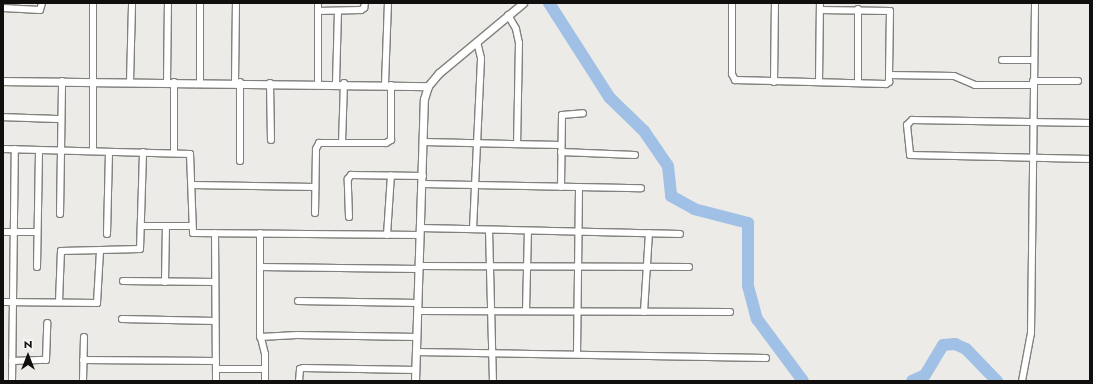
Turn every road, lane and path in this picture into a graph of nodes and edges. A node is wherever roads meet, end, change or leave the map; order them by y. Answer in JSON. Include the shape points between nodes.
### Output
{"nodes":[{"id":1,"x":42,"y":3,"type":"edge"},
{"id":2,"x":93,"y":3,"type":"edge"},
{"id":3,"x":132,"y":3,"type":"edge"},
{"id":4,"x":168,"y":3,"type":"edge"},
{"id":5,"x":200,"y":3,"type":"edge"},
{"id":6,"x":236,"y":3,"type":"edge"},
{"id":7,"x":318,"y":3,"type":"edge"},
{"id":8,"x":365,"y":3,"type":"edge"},
{"id":9,"x":388,"y":3,"type":"edge"},
{"id":10,"x":523,"y":3,"type":"edge"},
{"id":11,"x":732,"y":3,"type":"edge"},
{"id":12,"x":775,"y":3,"type":"edge"},
{"id":13,"x":1035,"y":3,"type":"edge"},
{"id":14,"x":820,"y":6,"type":"edge"},
{"id":15,"x":3,"y":8,"type":"edge"},
{"id":16,"x":858,"y":9,"type":"junction"},
{"id":17,"x":318,"y":11,"type":"junction"},
{"id":18,"x":338,"y":11,"type":"junction"},
{"id":19,"x":508,"y":15,"type":"junction"},
{"id":20,"x":477,"y":42,"type":"junction"},
{"id":21,"x":1002,"y":60,"type":"dead end"},
{"id":22,"x":1034,"y":60,"type":"junction"},
{"id":23,"x":889,"y":76,"type":"junction"},
{"id":24,"x":3,"y":81,"type":"edge"},
{"id":25,"x":62,"y":81,"type":"junction"},
{"id":26,"x":92,"y":81,"type":"junction"},
{"id":27,"x":1078,"y":81,"type":"dead end"},
{"id":28,"x":130,"y":82,"type":"junction"},
{"id":29,"x":171,"y":82,"type":"junction"},
{"id":30,"x":200,"y":82,"type":"junction"},
{"id":31,"x":238,"y":82,"type":"junction"},
{"id":32,"x":774,"y":82,"type":"junction"},
{"id":33,"x":819,"y":82,"type":"junction"},
{"id":34,"x":858,"y":82,"type":"junction"},
{"id":35,"x":270,"y":83,"type":"junction"},
{"id":36,"x":318,"y":83,"type":"junction"},
{"id":37,"x":336,"y":83,"type":"junction"},
{"id":38,"x":344,"y":83,"type":"junction"},
{"id":39,"x":1033,"y":83,"type":"junction"},
{"id":40,"x":388,"y":84,"type":"junction"},
{"id":41,"x":428,"y":86,"type":"junction"},
{"id":42,"x":583,"y":113,"type":"dead end"},
{"id":43,"x":3,"y":117,"type":"edge"},
{"id":44,"x":61,"y":119,"type":"junction"},
{"id":45,"x":1032,"y":121,"type":"junction"},
{"id":46,"x":1090,"y":123,"type":"edge"},
{"id":47,"x":271,"y":140,"type":"dead end"},
{"id":48,"x":342,"y":142,"type":"junction"},
{"id":49,"x":424,"y":142,"type":"junction"},
{"id":50,"x":477,"y":142,"type":"junction"},
{"id":51,"x":517,"y":143,"type":"junction"},
{"id":52,"x":561,"y":145,"type":"junction"},
{"id":53,"x":3,"y":149,"type":"edge"},
{"id":54,"x":15,"y":149,"type":"junction"},
{"id":55,"x":39,"y":150,"type":"junction"},
{"id":56,"x":61,"y":150,"type":"junction"},
{"id":57,"x":92,"y":151,"type":"junction"},
{"id":58,"x":108,"y":152,"type":"junction"},
{"id":59,"x":142,"y":152,"type":"junction"},
{"id":60,"x":561,"y":152,"type":"junction"},
{"id":61,"x":174,"y":153,"type":"junction"},
{"id":62,"x":634,"y":155,"type":"dead end"},
{"id":63,"x":1032,"y":157,"type":"junction"},
{"id":64,"x":1090,"y":159,"type":"edge"},
{"id":65,"x":240,"y":161,"type":"dead end"},
{"id":66,"x":391,"y":175,"type":"junction"},
{"id":67,"x":423,"y":180,"type":"junction"},
{"id":68,"x":192,"y":185,"type":"junction"},
{"id":69,"x":476,"y":185,"type":"junction"},
{"id":70,"x":316,"y":187,"type":"junction"},
{"id":71,"x":561,"y":187,"type":"junction"},
{"id":72,"x":580,"y":187,"type":"junction"},
{"id":73,"x":641,"y":188,"type":"dead end"},
{"id":74,"x":315,"y":213,"type":"dead end"},
{"id":75,"x":60,"y":214,"type":"dead end"},
{"id":76,"x":349,"y":217,"type":"dead end"},
{"id":77,"x":142,"y":226,"type":"junction"},
{"id":78,"x":166,"y":226,"type":"junction"},
{"id":79,"x":191,"y":226,"type":"junction"},
{"id":80,"x":473,"y":229,"type":"junction"},
{"id":81,"x":489,"y":230,"type":"junction"},
{"id":82,"x":528,"y":230,"type":"junction"},
{"id":83,"x":3,"y":232,"type":"edge"},
{"id":84,"x":13,"y":232,"type":"junction"},
{"id":85,"x":37,"y":232,"type":"junction"},
{"id":86,"x":420,"y":232,"type":"junction"},
{"id":87,"x":578,"y":232,"type":"junction"},
{"id":88,"x":215,"y":233,"type":"junction"},
{"id":89,"x":260,"y":233,"type":"junction"},
{"id":90,"x":648,"y":233,"type":"junction"},
{"id":91,"x":107,"y":234,"type":"dead end"},
{"id":92,"x":680,"y":234,"type":"dead end"},
{"id":93,"x":387,"y":235,"type":"junction"},
{"id":94,"x":100,"y":251,"type":"junction"},
{"id":95,"x":491,"y":266,"type":"junction"},
{"id":96,"x":527,"y":266,"type":"junction"},
{"id":97,"x":37,"y":267,"type":"dead end"},
{"id":98,"x":260,"y":267,"type":"junction"},
{"id":99,"x":577,"y":267,"type":"junction"},
{"id":100,"x":647,"y":267,"type":"junction"},
{"id":101,"x":689,"y":267,"type":"dead end"},
{"id":102,"x":419,"y":268,"type":"junction"},
{"id":103,"x":123,"y":281,"type":"dead end"},
{"id":104,"x":165,"y":282,"type":"junction"},
{"id":105,"x":215,"y":282,"type":"junction"},
{"id":106,"x":298,"y":301,"type":"dead end"},
{"id":107,"x":3,"y":302,"type":"edge"},
{"id":108,"x":13,"y":302,"type":"junction"},
{"id":109,"x":59,"y":302,"type":"junction"},
{"id":110,"x":418,"y":303,"type":"junction"},
{"id":111,"x":418,"y":311,"type":"junction"},
{"id":112,"x":492,"y":311,"type":"junction"},
{"id":113,"x":526,"y":311,"type":"junction"},
{"id":114,"x":577,"y":312,"type":"junction"},
{"id":115,"x":644,"y":312,"type":"junction"},
{"id":116,"x":730,"y":312,"type":"dead end"},
{"id":117,"x":122,"y":319,"type":"dead end"},
{"id":118,"x":216,"y":321,"type":"junction"},
{"id":119,"x":48,"y":323,"type":"dead end"},
{"id":120,"x":84,"y":337,"type":"dead end"},
{"id":121,"x":260,"y":337,"type":"junction"},
{"id":122,"x":417,"y":337,"type":"junction"},
{"id":123,"x":416,"y":352,"type":"junction"},
{"id":124,"x":493,"y":352,"type":"junction"},
{"id":125,"x":577,"y":354,"type":"junction"},
{"id":126,"x":766,"y":358,"type":"dead end"},
{"id":127,"x":83,"y":360,"type":"junction"},
{"id":128,"x":12,"y":361,"type":"junction"},
{"id":129,"x":216,"y":362,"type":"junction"},
{"id":130,"x":216,"y":369,"type":"junction"},
{"id":131,"x":265,"y":369,"type":"junction"},
{"id":132,"x":416,"y":370,"type":"junction"},
{"id":133,"x":12,"y":381,"type":"edge"},
{"id":134,"x":83,"y":381,"type":"edge"},
{"id":135,"x":216,"y":381,"type":"edge"},
{"id":136,"x":265,"y":381,"type":"edge"},
{"id":137,"x":299,"y":381,"type":"edge"},
{"id":138,"x":415,"y":381,"type":"edge"},
{"id":139,"x":493,"y":381,"type":"edge"},
{"id":140,"x":1022,"y":381,"type":"edge"}],
"edges":[{"from":1,"to":15,"type":"street","via":[[40,10]]},
{"from":2,"to":26,"type":"street"},
{"from":3,"to":28,"type":"street"},
{"from":4,"to":29,"type":"street"},
{"from":5,"to":30,"type":"street"},
{"from":6,"to":31,"type":"street"},
{"from":7,"to":17,"type":"street"},
{"from":8,"to":18,"type":"street","via":[[363,10]]},
{"from":9,"to":40,"type":"street"},
{"from":10,"to":19,"type":"street"},
{"from":11,"to":32,"type":"street","via":[[733,78],[740,81]]},
{"from":12,"to":32,"type":"street"},
{"from":13,"to":22,"type":"street"},
{"from":14,"to":16,"type":"street"},
{"from":14,"to":33,"type":"street"},
{"from":16,"to":23,"type":"street","via":[[890,11]]},
{"from":16,"to":34,"type":"street"},
{"from":17,"to":18,"type":"street"},
{"from":17,"to":36,"type":"street"},
{"from":18,"to":37,"type":"street"},
{"from":19,"to":20,"type":"street"},
{"from":19,"to":51,"type":"street","via":[[516,28],[519,43]]},
{"from":20,"to":41,"type":"street","via":[[439,73]]},
{"from":20,"to":50,"type":"street","via":[[481,58]]},
{"from":21,"to":22,"type":"street"},
{"from":22,"to":39,"type":"street"},
{"from":23,"to":34,"type":"street","via":[[889,82],[886,84]]},
{"from":23,"to":39,"type":"street","via":[[954,76],[975,85]]},
{"from":24,"to":25,"type":"street"},
{"from":25,"to":26,"type":"street"},
{"from":25,"to":44,"type":"street"},
{"from":26,"to":28,"type":"street"},
{"from":26,"to":57,"type":"street"},
{"from":27,"to":39,"type":"street"},
{"from":28,"to":29,"type":"street"},
{"from":29,"to":30,"type":"street"},
{"from":29,"to":61,"type":"street"},
{"from":30,"to":31,"type":"street"},
{"from":31,"to":35,"type":"street"},
{"from":31,"to":65,"type":"street"},
{"from":32,"to":33,"type":"street"},
{"from":33,"to":34,"type":"street"},
{"from":35,"to":36,"type":"street"},
{"from":35,"to":47,"type":"street"},
{"from":36,"to":37,"type":"street"},
{"from":37,"to":38,"type":"street"},
{"from":38,"to":40,"type":"street"},
{"from":38,"to":48,"type":"street"},
{"from":39,"to":45,"type":"street"},
{"from":40,"to":41,"type":"street"},
{"from":40,"to":48,"type":"street","via":[[391,140],[386,143]]},
{"from":41,"to":49,"type":"street","via":[[424,99]]},
{"from":42,"to":52,"type":"street","via":[[562,115]]},
{"from":43,"to":44,"type":"street"},
{"from":44,"to":56,"type":"street"},
{"from":45,"to":46,"type":"street"},
{"from":45,"to":63,"type":"street"},
{"from":45,"to":63,"type":"street","via":[[912,120],[907,125],[910,155]]},
{"from":48,"to":70,"type":"street","via":[[322,142],[317,145]]},
{"from":49,"to":50,"type":"street"},
{"from":49,"to":67,"type":"street"},
{"from":50,"to":51,"type":"street"},
{"from":50,"to":69,"type":"street"},
{"from":51,"to":52,"type":"street"},
{"from":52,"to":60,"type":"street"},
{"from":53,"to":54,"type":"street"},
{"from":54,"to":55,"type":"street"},
{"from":54,"to":84,"type":"street"},
{"from":55,"to":56,"type":"street"},
{"from":55,"to":85,"type":"street"},
{"from":56,"to":57,"type":"street"},
{"from":56,"to":75,"type":"street"},
{"from":57,"to":58,"type":"street"},
{"from":58,"to":59,"type":"street"},
{"from":58,"to":91,"type":"street"},
{"from":59,"to":61,"type":"street"},
{"from":59,"to":77,"type":"street"},
{"from":60,"to":62,"type":"street"},
{"from":60,"to":71,"type":"street"},
{"from":61,"to":68,"type":"street","via":[[191,156]]},
{"from":63,"to":64,"type":"street"},
{"from":63,"to":140,"type":"street","via":[[1031,333]]},
{"from":66,"to":67,"type":"street"},
{"from":66,"to":76,"type":"street","via":[[353,174],[349,177]]},
{"from":66,"to":93,"type":"street"},
{"from":67,"to":69,"type":"street"},
{"from":67,"to":86,"type":"street"},
{"from":68,"to":70,"type":"street"},
{"from":68,"to":79,"type":"street"},
{"from":69,"to":71,"type":"street"},
{"from":69,"to":80,"type":"street"},
{"from":70,"to":74,"type":"street"},
{"from":71,"to":72,"type":"street"},
{"from":72,"to":73,"type":"street"},
{"from":72,"to":87,"type":"street"},
{"from":77,"to":78,"type":"street"},
{"from":77,"to":94,"type":"street","via":[[139,250]]},
{"from":78,"to":79,"type":"street"},
{"from":78,"to":104,"type":"street"},
{"from":79,"to":88,"type":"street","via":[[193,233]]},
{"from":80,"to":81,"type":"street"},
{"from":80,"to":86,"type":"street"},
{"from":81,"to":82,"type":"street"},
{"from":81,"to":95,"type":"street"},
{"from":82,"to":87,"type":"street"},
{"from":82,"to":96,"type":"street"},
{"from":83,"to":84,"type":"street"},
{"from":84,"to":85,"type":"street"},
{"from":84,"to":108,"type":"street"},
{"from":85,"to":97,"type":"street"},
{"from":86,"to":93,"type":"street"},
{"from":86,"to":102,"type":"street"},
{"from":87,"to":90,"type":"street"},
{"from":87,"to":99,"type":"street"},
{"from":88,"to":89,"type":"street"},
{"from":88,"to":105,"type":"street"},
{"from":89,"to":93,"type":"street"},
{"from":89,"to":98,"type":"street"},
{"from":90,"to":92,"type":"street"},
{"from":90,"to":100,"type":"street"},
{"from":94,"to":109,"type":"street","via":[[98,301]]},
{"from":94,"to":109,"type":"street","via":[[60,252]]},
{"from":95,"to":96,"type":"street"},
{"from":95,"to":102,"type":"street"},
{"from":95,"to":112,"type":"street"},
{"from":96,"to":99,"type":"street"},
{"from":96,"to":113,"type":"street"},
{"from":98,"to":102,"type":"street"},
{"from":98,"to":121,"type":"street"},
{"from":99,"to":100,"type":"street"},
{"from":99,"to":114,"type":"street"},
{"from":100,"to":101,"type":"street"},
{"from":100,"to":115,"type":"street"},
{"from":102,"to":110,"type":"street"},
{"from":103,"to":104,"type":"street"},
{"from":104,"to":105,"type":"street"},
{"from":105,"to":118,"type":"street"},
{"from":106,"to":110,"type":"street"},
{"from":107,"to":108,"type":"street"},
{"from":108,"to":109,"type":"street"},
{"from":108,"to":128,"type":"street"},
{"from":110,"to":111,"type":"street"},
{"from":111,"to":112,"type":"street"},
{"from":111,"to":122,"type":"street"},
{"from":112,"to":113,"type":"street"},
{"from":112,"to":124,"type":"street"},
{"from":113,"to":114,"type":"street"},
{"from":114,"to":115,"type":"street"},
{"from":114,"to":125,"type":"street"},
{"from":115,"to":116,"type":"street"},
{"from":117,"to":118,"type":"street"},
{"from":118,"to":129,"type":"street"},
{"from":119,"to":128,"type":"street","via":[[46,360]]},
{"from":120,"to":127,"type":"street"},
{"from":121,"to":122,"type":"street"},
{"from":121,"to":131,"type":"street","via":[[264,349]]},
{"from":122,"to":123,"type":"street"},
{"from":123,"to":124,"type":"street"},
{"from":123,"to":132,"type":"street"},
{"from":124,"to":125,"type":"street"},
{"from":124,"to":139,"type":"street"},
{"from":125,"to":126,"type":"street"},
{"from":127,"to":129,"type":"street"},
{"from":127,"to":134,"type":"street"},
{"from":128,"to":133,"type":"street"},
{"from":129,"to":130,"type":"street"},
{"from":130,"to":131,"type":"street"},
{"from":130,"to":135,"type":"street"},
{"from":131,"to":136,"type":"street"},
{"from":132,"to":137,"type":"street","via":[[303,368],[300,369]]},
{"from":132,"to":138,"type":"street"}]}
